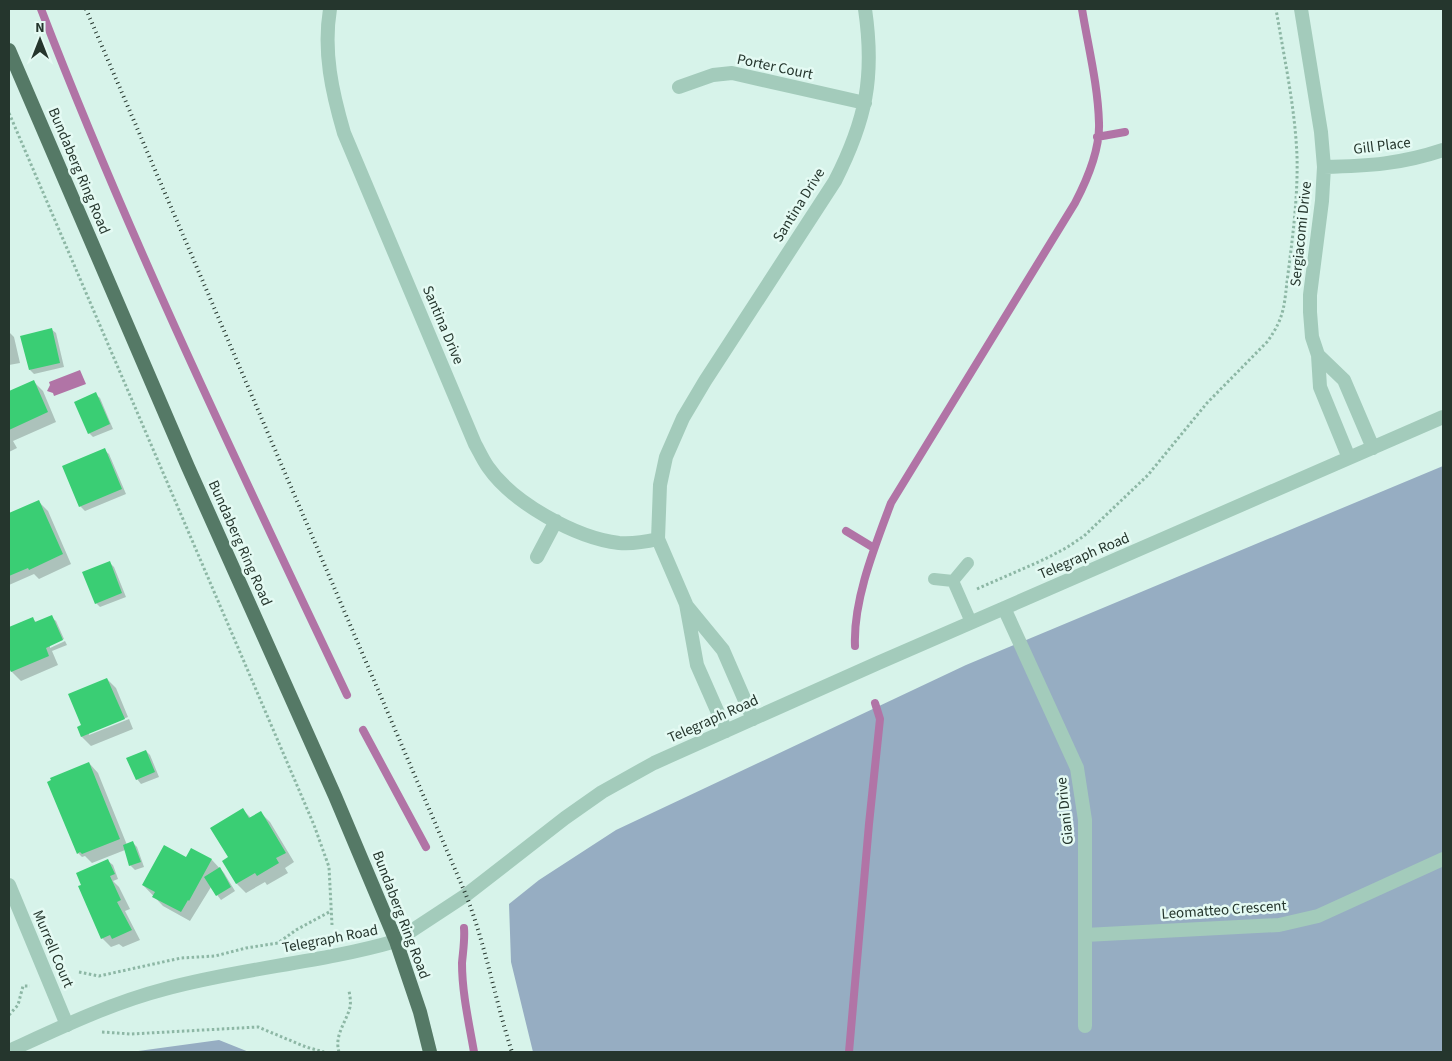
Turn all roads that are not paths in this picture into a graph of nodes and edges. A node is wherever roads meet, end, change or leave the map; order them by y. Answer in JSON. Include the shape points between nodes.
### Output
{"nodes":[{"id":1,"x":330,"y":9,"type":"edge"},
{"id":2,"x":865,"y":9,"type":"edge"},
{"id":3,"x":1301,"y":9,"type":"edge"},
{"id":4,"x":9,"y":50,"type":"edge"},
{"id":5,"x":679,"y":87,"type":"dead end"},
{"id":6,"x":865,"y":104,"type":"junction"},
{"id":7,"x":1443,"y":150,"type":"edge"},
{"id":8,"x":1324,"y":167,"type":"junction"},
{"id":9,"x":1318,"y":355,"type":"junction"},
{"id":10,"x":1443,"y":417,"type":"edge"},
{"id":11,"x":1373,"y":448,"type":"junction"},
{"id":12,"x":1349,"y":458,"type":"junction"},
{"id":13,"x":556,"y":521,"type":"junction"},
{"id":14,"x":658,"y":539,"type":"junction"},
{"id":15,"x":537,"y":556,"type":"dead end"},
{"id":16,"x":968,"y":563,"type":"dead end"},
{"id":17,"x":934,"y":579,"type":"dead end"},
{"id":18,"x":953,"y":581,"type":"junction"},
{"id":19,"x":686,"y":604,"type":"junction"},
{"id":20,"x":1004,"y":608,"type":"junction"},
{"id":21,"x":971,"y":622,"type":"junction"},
{"id":22,"x":753,"y":719,"type":"junction"},
{"id":23,"x":726,"y":731,"type":"junction"},
{"id":24,"x":1443,"y":859,"type":"edge"},
{"id":25,"x":9,"y":885,"type":"edge"},
{"id":26,"x":1085,"y":936,"type":"junction"},
{"id":27,"x":396,"y":941,"type":"junction"},
{"id":28,"x":67,"y":1025,"type":"junction"},
{"id":29,"x":1085,"y":1026,"type":"dead end"},
{"id":30,"x":9,"y":1051,"type":"edge"},
{"id":31,"x":430,"y":1052,"type":"edge"}],
"edges":[{"from":1,"to":13,"type":"street","name":"Santina Drive","via":[[327,54],[344,133],[475,444],[489,468],[512,492]]},
{"from":2,"to":6,"type":"street","name":"Santina Drive","via":[[870,54]]},
{"from":3,"to":8,"type":"street","name":"Sergiacomi Drive"},
{"from":4,"to":27,"type":"main road","name":"Bundaberg Ring Road","via":[[188,467],[336,796]]},
{"from":5,"to":6,"type":"street","name":"Porter Court","via":[[713,75],[732,73]]},
{"from":6,"to":14,"type":"street","name":"Santina Drive","via":[[850,151],[835,181],[683,418],[666,457],[660,485]]},
{"from":7,"to":8,"type":"street","name":"Gill Place","via":[[1398,163]]},
{"from":8,"to":9,"type":"street","name":"Sergiacomi Drive","via":[[1310,312],[1312,337]]},
{"from":9,"to":11,"type":"street","via":[[1344,380]]},
{"from":9,"to":12,"type":"street","name":"Sergiacomi Drive","via":[[1320,387]]},
{"from":10,"to":11,"type":"street","name":"Telegraph Road"},
{"from":11,"to":12,"type":"street","name":"Telegraph Road"},
{"from":12,"to":20,"type":"street","name":"Telegraph Road"},
{"from":13,"to":14,"type":"street","name":"Santina Drive","via":[[579,532],[620,543]]},
{"from":13,"to":15,"type":"street"},
{"from":14,"to":19,"type":"street","name":"Santina Drive"},
{"from":16,"to":18,"type":"lane"},
{"from":17,"to":18,"type":"lane"},
{"from":18,"to":21,"type":"lane"},
{"from":19,"to":22,"type":"street","name":"Santina Drive","via":[[723,650]]},
{"from":19,"to":23,"type":"street","name":"Santina Drive","via":[[697,665]]},
{"from":20,"to":21,"type":"street","name":"Telegraph Road"},
{"from":20,"to":26,"type":"street","name":"Giani Drive","via":[[1077,768],[1085,820]]},
{"from":21,"to":22,"type":"street","name":"Telegraph Road"},
{"from":22,"to":23,"type":"street","name":"Telegraph Road"},
{"from":23,"to":27,"type":"street","name":"Telegraph Road","via":[[654,763],[602,792],[466,894]]},
{"from":24,"to":26,"type":"street","name":"Leomatteo Crescent","via":[[1318,916],[1279,925]]},
{"from":25,"to":28,"type":"street","name":"Murrell Court"},
{"from":26,"to":29,"type":"street","name":"Giani Drive"},
{"from":27,"to":28,"type":"street","name":"Telegraph Road","via":[[357,952],[163,989]]},
{"from":27,"to":31,"type":"main road","name":"Bundaberg Ring Road"},
{"from":28,"to":30,"type":"street","name":"Telegraph Road"}]}
